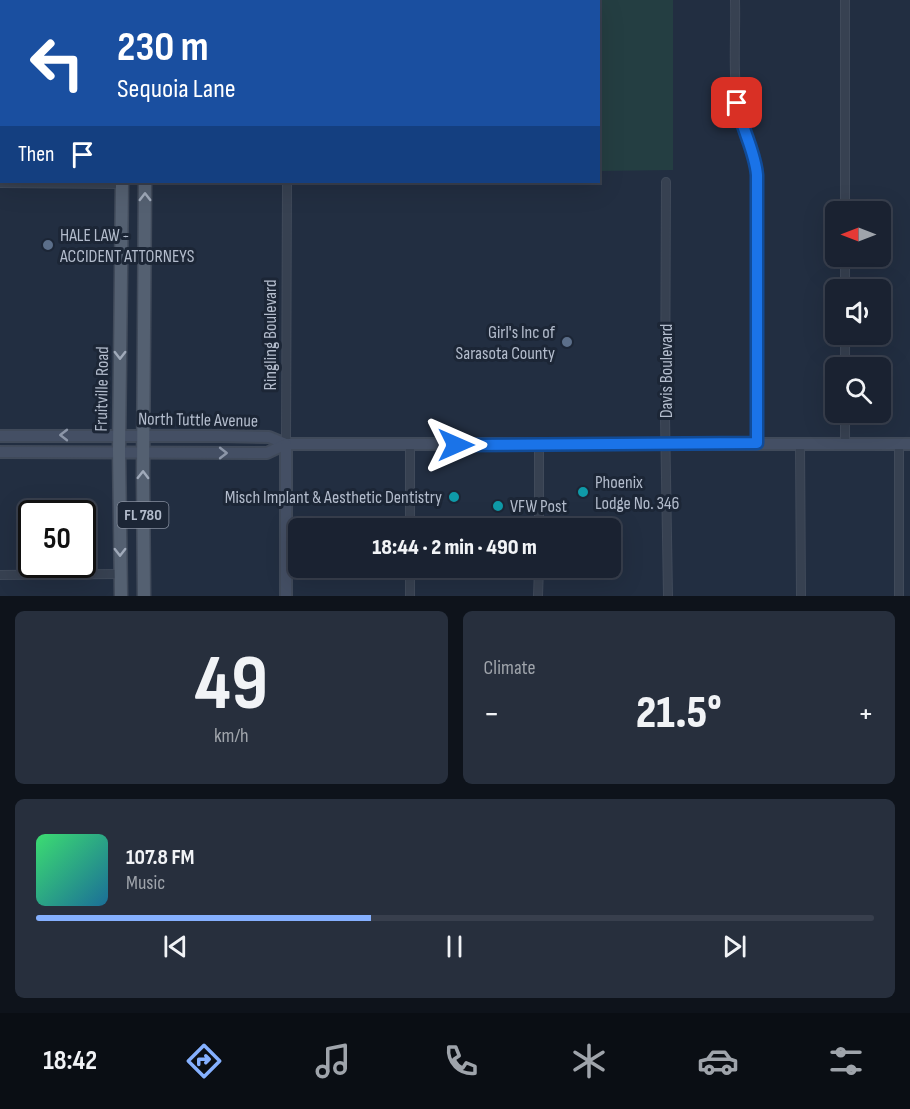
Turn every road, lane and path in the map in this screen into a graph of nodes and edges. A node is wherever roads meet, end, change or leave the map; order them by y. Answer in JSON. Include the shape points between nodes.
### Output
{"nodes":[{"id":1,"x":735,"y":0,"type":"edge"},
{"id":2,"x":845,"y":0,"type":"edge"},
{"id":3,"x":666,"y":182,"type":"dead end"},
{"id":4,"x":0,"y":183,"type":"edge"},
{"id":5,"x":122,"y":183,"type":"edge"},
{"id":6,"x":146,"y":183,"type":"edge"},
{"id":7,"x":287,"y":183,"type":"edge"},
{"id":8,"x":845,"y":201,"type":"edge"},
{"id":9,"x":845,"y":423,"type":"edge"},
{"id":10,"x":120,"y":435,"type":"junction"},
{"id":11,"x":144,"y":435,"type":"junction"},
{"id":12,"x":0,"y":436,"type":"edge"},
{"id":13,"x":666,"y":443,"type":"junction"},
{"id":14,"x":757,"y":443,"type":"junction"},
{"id":15,"x":904,"y":443,"type":"edge"},
{"id":16,"x":286,"y":444,"type":"junction"},
{"id":17,"x":539,"y":444,"type":"junction"},
{"id":18,"x":800,"y":444,"type":"junction"},
{"id":19,"x":845,"y":444,"type":"junction"},
{"id":20,"x":410,"y":445,"type":"junction"},
{"id":21,"x":119,"y":451,"type":"junction"},
{"id":22,"x":0,"y":452,"type":"edge"},
{"id":23,"x":144,"y":452,"type":"junction"},
{"id":24,"x":410,"y":518,"type":"edge"},
{"id":25,"x":539,"y":518,"type":"edge"},
{"id":26,"x":120,"y":574,"type":"junction"},
{"id":27,"x":0,"y":575,"type":"edge"},
{"id":28,"x":410,"y":578,"type":"edge"},
{"id":29,"x":538,"y":578,"type":"edge"},
{"id":30,"x":121,"y":596,"type":"edge"},
{"id":31,"x":144,"y":596,"type":"edge"},
{"id":32,"x":286,"y":596,"type":"edge"},
{"id":33,"x":410,"y":596,"type":"edge"},
{"id":34,"x":538,"y":596,"type":"edge"},
{"id":35,"x":668,"y":596,"type":"edge"},
{"id":36,"x":801,"y":596,"type":"edge"},
{"id":37,"x":899,"y":596,"type":"edge"}],
"edges":[{"from":1,"to":14,"type":"street","via":[[737,103],[757,175]]},
{"from":2,"to":8,"type":"street"},
{"from":3,"to":13,"type":"street","name":"Davis Boulevard"},
{"from":4,"to":5,"type":"street"},
{"from":5,"to":10,"type":"main road","name":"Fruitville Road","number":"FL 780","one_way":true},
{"from":11,"to":6,"type":"main road","number":"FL 780","one_way":true},
{"from":7,"to":16,"type":"street","name":"Ringling Boulevard"},
{"from":9,"to":19,"type":"street"},
{"from":10,"to":11,"type":"main road","name":"North Tuttle Avenue"},
{"from":10,"to":12,"type":"main road","name":"North Tuttle Avenue","one_way":true},
{"from":10,"to":21,"type":"main road","name":"Fruitville Road","number":"FL 780"},
{"from":11,"to":16,"type":"main road","name":"North Tuttle Avenue","via":[[269,437]]},
{"from":11,"to":23,"type":"main road","number":"FL 780"},
{"from":13,"to":14,"type":"main road"},
{"from":13,"to":17,"type":"main road"},
{"from":13,"to":35,"type":"street","name":"Davis Boulevard"},
{"from":14,"to":18,"type":"main road"},
{"from":15,"to":19,"type":"main road"},
{"from":15,"to":37,"type":"street"},
{"from":16,"to":20,"type":"main road"},
{"from":23,"to":16,"type":"main road","name":"North Tuttle Avenue","one_way":true,"via":[[267,453]]},
{"from":16,"to":32,"type":"main road","name":"Ringling Boulevard"},
{"from":17,"to":20,"type":"main road"},
{"from":17,"to":25,"type":"street"},
{"from":18,"to":19,"type":"main road"},
{"from":18,"to":36,"type":"street"},
{"from":20,"to":24,"type":"street"},
{"from":21,"to":22,"type":"main road","name":"North Tuttle Avenue"},
{"from":21,"to":23,"type":"main road","name":"North Tuttle Avenue"},
{"from":21,"to":26,"type":"main road","name":"Fruitville Road","number":"FL 780","one_way":true},
{"from":31,"to":23,"type":"main road","number":"FL 780","one_way":true},
{"from":26,"to":27,"type":"street"},
{"from":26,"to":30,"type":"main road","name":"Fruitville Road","number":"FL 780"},
{"from":28,"to":33,"type":"street"},
{"from":29,"to":34,"type":"street"}]}
